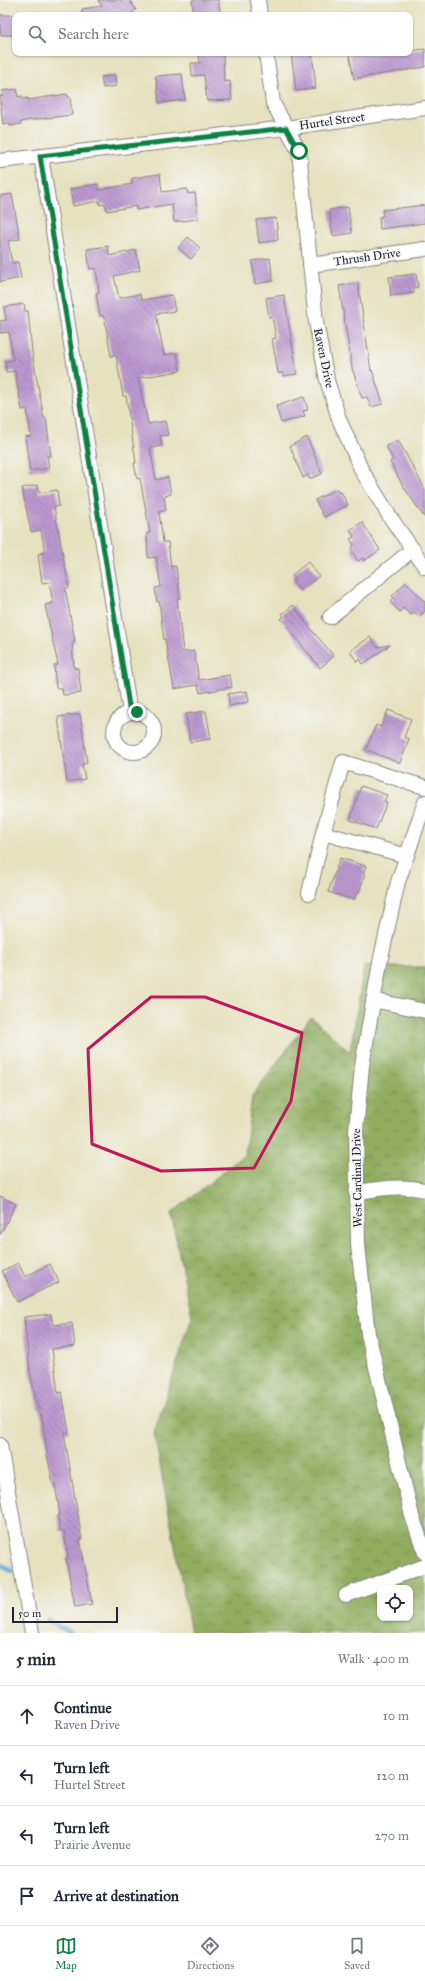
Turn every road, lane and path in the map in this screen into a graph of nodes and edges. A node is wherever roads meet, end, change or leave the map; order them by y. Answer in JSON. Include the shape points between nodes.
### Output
{"nodes":[{"id":1,"x":258,"y":0,"type":"edge"},
{"id":2,"x":260,"y":12,"type":"edge"},
{"id":3,"x":266,"y":56,"type":"edge"},
{"id":4,"x":425,"y":108,"type":"edge"},
{"id":5,"x":286,"y":128,"type":"junction"},
{"id":6,"x":40,"y":156,"type":"junction"},
{"id":7,"x":0,"y":161,"type":"edge"},
{"id":8,"x":425,"y":249,"type":"edge"},
{"id":9,"x":310,"y":265,"type":"junction"},
{"id":10,"x":413,"y":549,"type":"junction"},
{"id":11,"x":425,"y":567,"type":"edge"},
{"id":12,"x":330,"y":617,"type":"dead end"},
{"id":13,"x":130,"y":712,"type":"dead end"},
{"id":14,"x":425,"y":787,"type":"edge"},
{"id":15,"x":425,"y":802,"type":"edge"},
{"id":16,"x":323,"y":833,"type":"junction"},
{"id":17,"x":407,"y":856,"type":"junction"},
{"id":18,"x":309,"y":893,"type":"dead end"},
{"id":19,"x":373,"y":1000,"type":"junction"},
{"id":20,"x":425,"y":1011,"type":"edge"},
{"id":21,"x":425,"y":1190,"type":"edge"},
{"id":22,"x":356,"y":1193,"type":"junction"},
{"id":23,"x":0,"y":1445,"type":"edge"},
{"id":24,"x":425,"y":1553,"type":"edge"},
{"id":25,"x":425,"y":1566,"type":"edge"},
{"id":26,"x":346,"y":1595,"type":"dead end"},
{"id":27,"x":31,"y":1629,"type":"edge"}],
"edges":[{"from":1,"to":2,"type":"street"},
{"from":3,"to":5,"type":"street","name":"Raven Drive","via":[[273,103]]},
{"from":4,"to":5,"type":"street","name":"Hurtel Street"},
{"from":5,"to":6,"type":"street","name":"Hurtel Street"},
{"from":5,"to":9,"type":"street","name":"Raven Drive","via":[[299,151]]},
{"from":6,"to":7,"type":"street","name":"Hurtel Street"},
{"from":6,"to":13,"type":"street"},
{"from":8,"to":9,"type":"street","name":"Thrush Drive"},
{"from":9,"to":10,"type":"street","name":"Raven Drive","via":[[316,322],[327,380],[339,419],[362,471]]},
{"from":10,"to":11,"type":"street","name":"Raven Drive"},
{"from":10,"to":12,"type":"street"},
{"from":14,"to":16,"type":"street","via":[[343,762]]},
{"from":15,"to":17,"type":"street","name":"West Cardinal Drive"},
{"from":16,"to":17,"type":"street"},
{"from":16,"to":18,"type":"street"},
{"from":17,"to":19,"type":"street","name":"West Cardinal Drive"},
{"from":19,"to":20,"type":"street"},
{"from":19,"to":22,"type":"street","name":"West Cardinal Drive","via":[[362,1066],[356,1130]]},
{"from":21,"to":22,"type":"street","via":[[410,1187]]},
{"from":22,"to":24,"type":"street","name":"West Cardinal Drive","via":[[358,1245],[368,1334],[410,1509]]},
{"from":23,"to":27,"type":"street"},
{"from":25,"to":26,"type":"street"}]}
